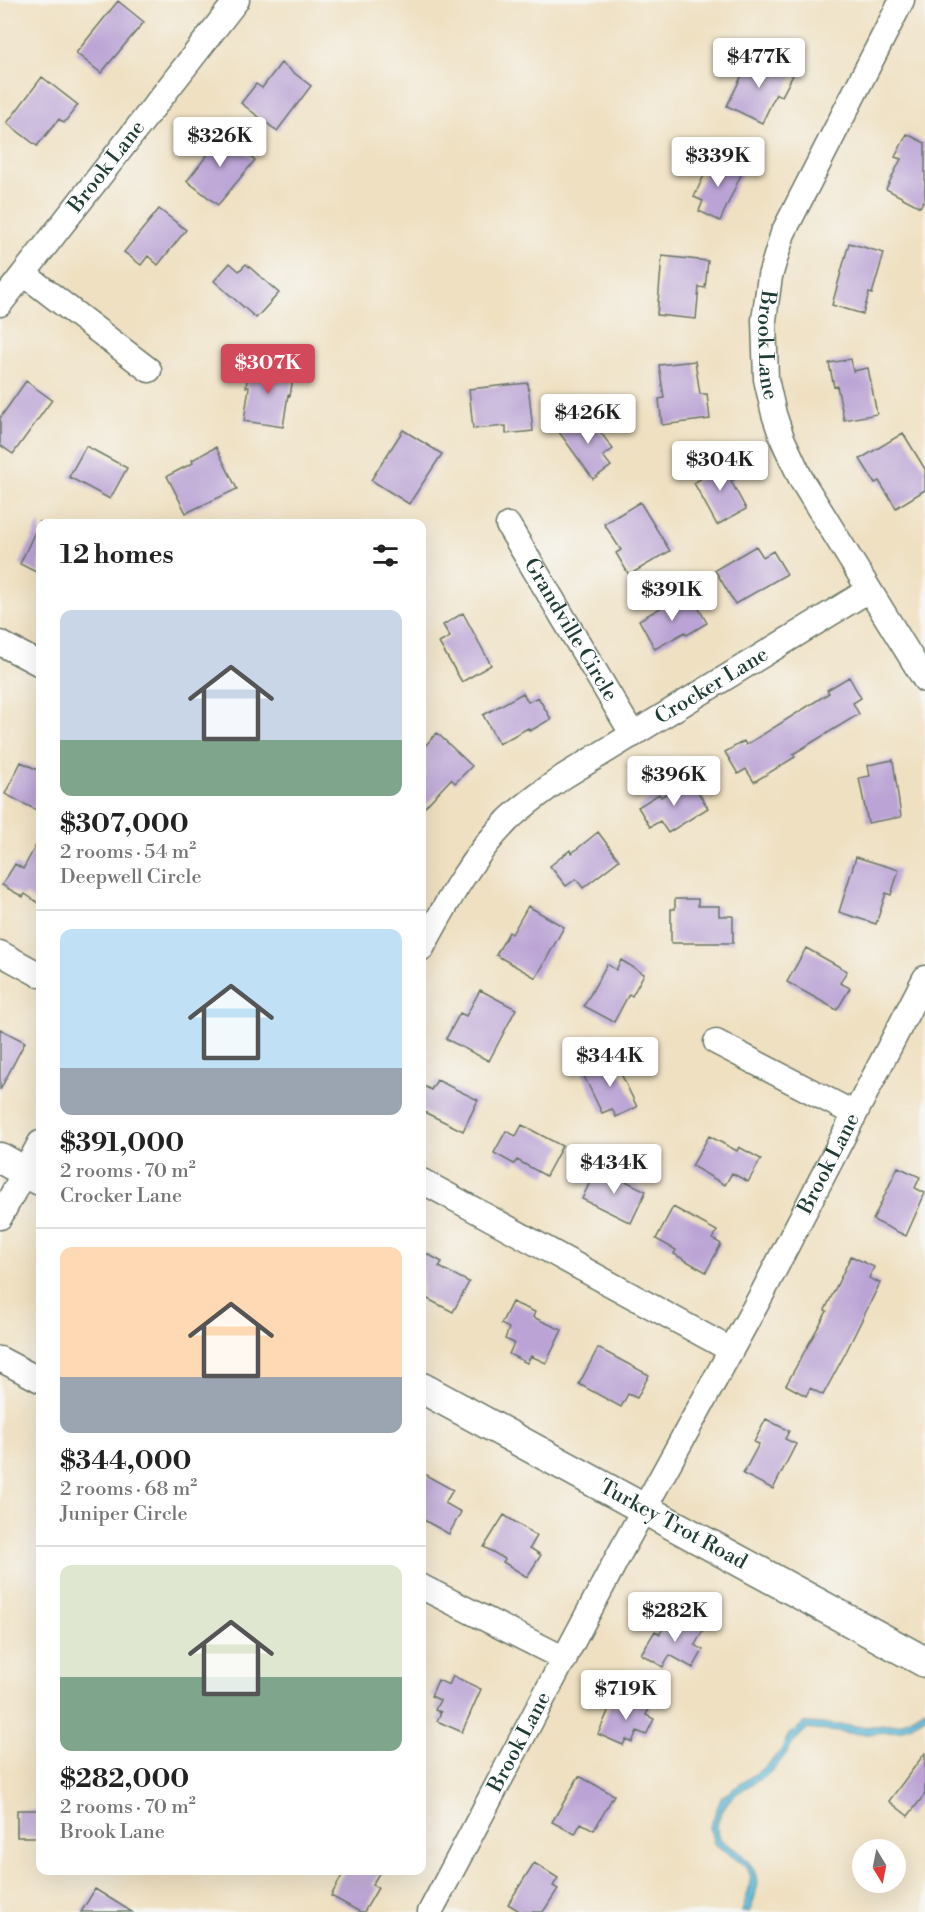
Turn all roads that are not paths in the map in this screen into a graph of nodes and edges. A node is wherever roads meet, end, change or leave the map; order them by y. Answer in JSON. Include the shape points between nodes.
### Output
{"nodes":[{"id":1,"x":237,"y":0,"type":"edge"},
{"id":2,"x":902,"y":0,"type":"edge"},
{"id":3,"x":24,"y":274,"type":"junction"},
{"id":4,"x":0,"y":304,"type":"edge"},
{"id":5,"x":149,"y":370,"type":"dead end"},
{"id":6,"x":508,"y":525,"type":"dead end"},
{"id":7,"x":869,"y":590,"type":"junction"},
{"id":8,"x":0,"y":643,"type":"edge"},
{"id":9,"x":36,"y":662,"type":"edge"},
{"id":10,"x":925,"y":680,"type":"edge"},
{"id":11,"x":633,"y":735,"type":"junction"},
{"id":12,"x":426,"y":941,"type":"edge"},
{"id":13,"x":0,"y":953,"type":"edge"},
{"id":14,"x":36,"y":973,"type":"edge"},
{"id":15,"x":925,"y":978,"type":"edge"},
{"id":16,"x":716,"y":1042,"type":"dead end"},
{"id":17,"x":855,"y":1114,"type":"junction"},
{"id":18,"x":36,"y":1149,"type":"edge"},
{"id":19,"x":22,"y":1170,"type":"edge"},
{"id":20,"x":426,"y":1182,"type":"edge"},
{"id":21,"x":0,"y":1217,"type":"edge"},
{"id":22,"x":731,"y":1350,"type":"junction"},
{"id":23,"x":0,"y":1359,"type":"edge"},
{"id":24,"x":36,"y":1378,"type":"edge"},
{"id":25,"x":426,"y":1390,"type":"edge"},
{"id":26,"x":644,"y":1509,"type":"junction"},
{"id":27,"x":426,"y":1589,"type":"edge"},
{"id":28,"x":565,"y":1659,"type":"junction"},
{"id":29,"x":925,"y":1662,"type":"edge"},
{"id":30,"x":430,"y":1912,"type":"edge"}],
"edges":[{"from":1,"to":3,"type":"street","name":"Brook Lane"},
{"from":2,"to":7,"type":"street","name":"Brook Lane","via":[[783,233],[770,276],[764,320],[766,379],[782,438],[802,481]]},
{"from":3,"to":4,"type":"street","name":"Brook Lane"},
{"from":3,"to":5,"type":"street"},
{"from":6,"to":11,"type":"street","name":"Grandville Circle"},
{"from":7,"to":10,"type":"street","name":"Brook Lane"},
{"from":7,"to":11,"type":"street","name":"Crocker Lane"},
{"from":8,"to":9,"type":"street"},
{"from":11,"to":12,"type":"street","name":"Crocker Lane","via":[[563,777],[508,820],[477,855]]},
{"from":13,"to":14,"type":"street"},
{"from":15,"to":17,"type":"street","name":"Brook Lane"},
{"from":16,"to":17,"type":"street"},
{"from":17,"to":22,"type":"street","name":"Brook Lane"},
{"from":18,"to":19,"type":"street"},
{"from":19,"to":21,"type":"street"},
{"from":20,"to":22,"type":"street"},
{"from":22,"to":26,"type":"street","name":"Brook Lane"},
{"from":23,"to":24,"type":"street"},
{"from":25,"to":26,"type":"street","name":"Turkey Trot Road"},
{"from":26,"to":28,"type":"street","name":"Brook Lane"},
{"from":26,"to":29,"type":"street","name":"Turkey Trot Road"},
{"from":27,"to":28,"type":"street"},
{"from":28,"to":30,"type":"street","name":"Brook Lane"}]}
